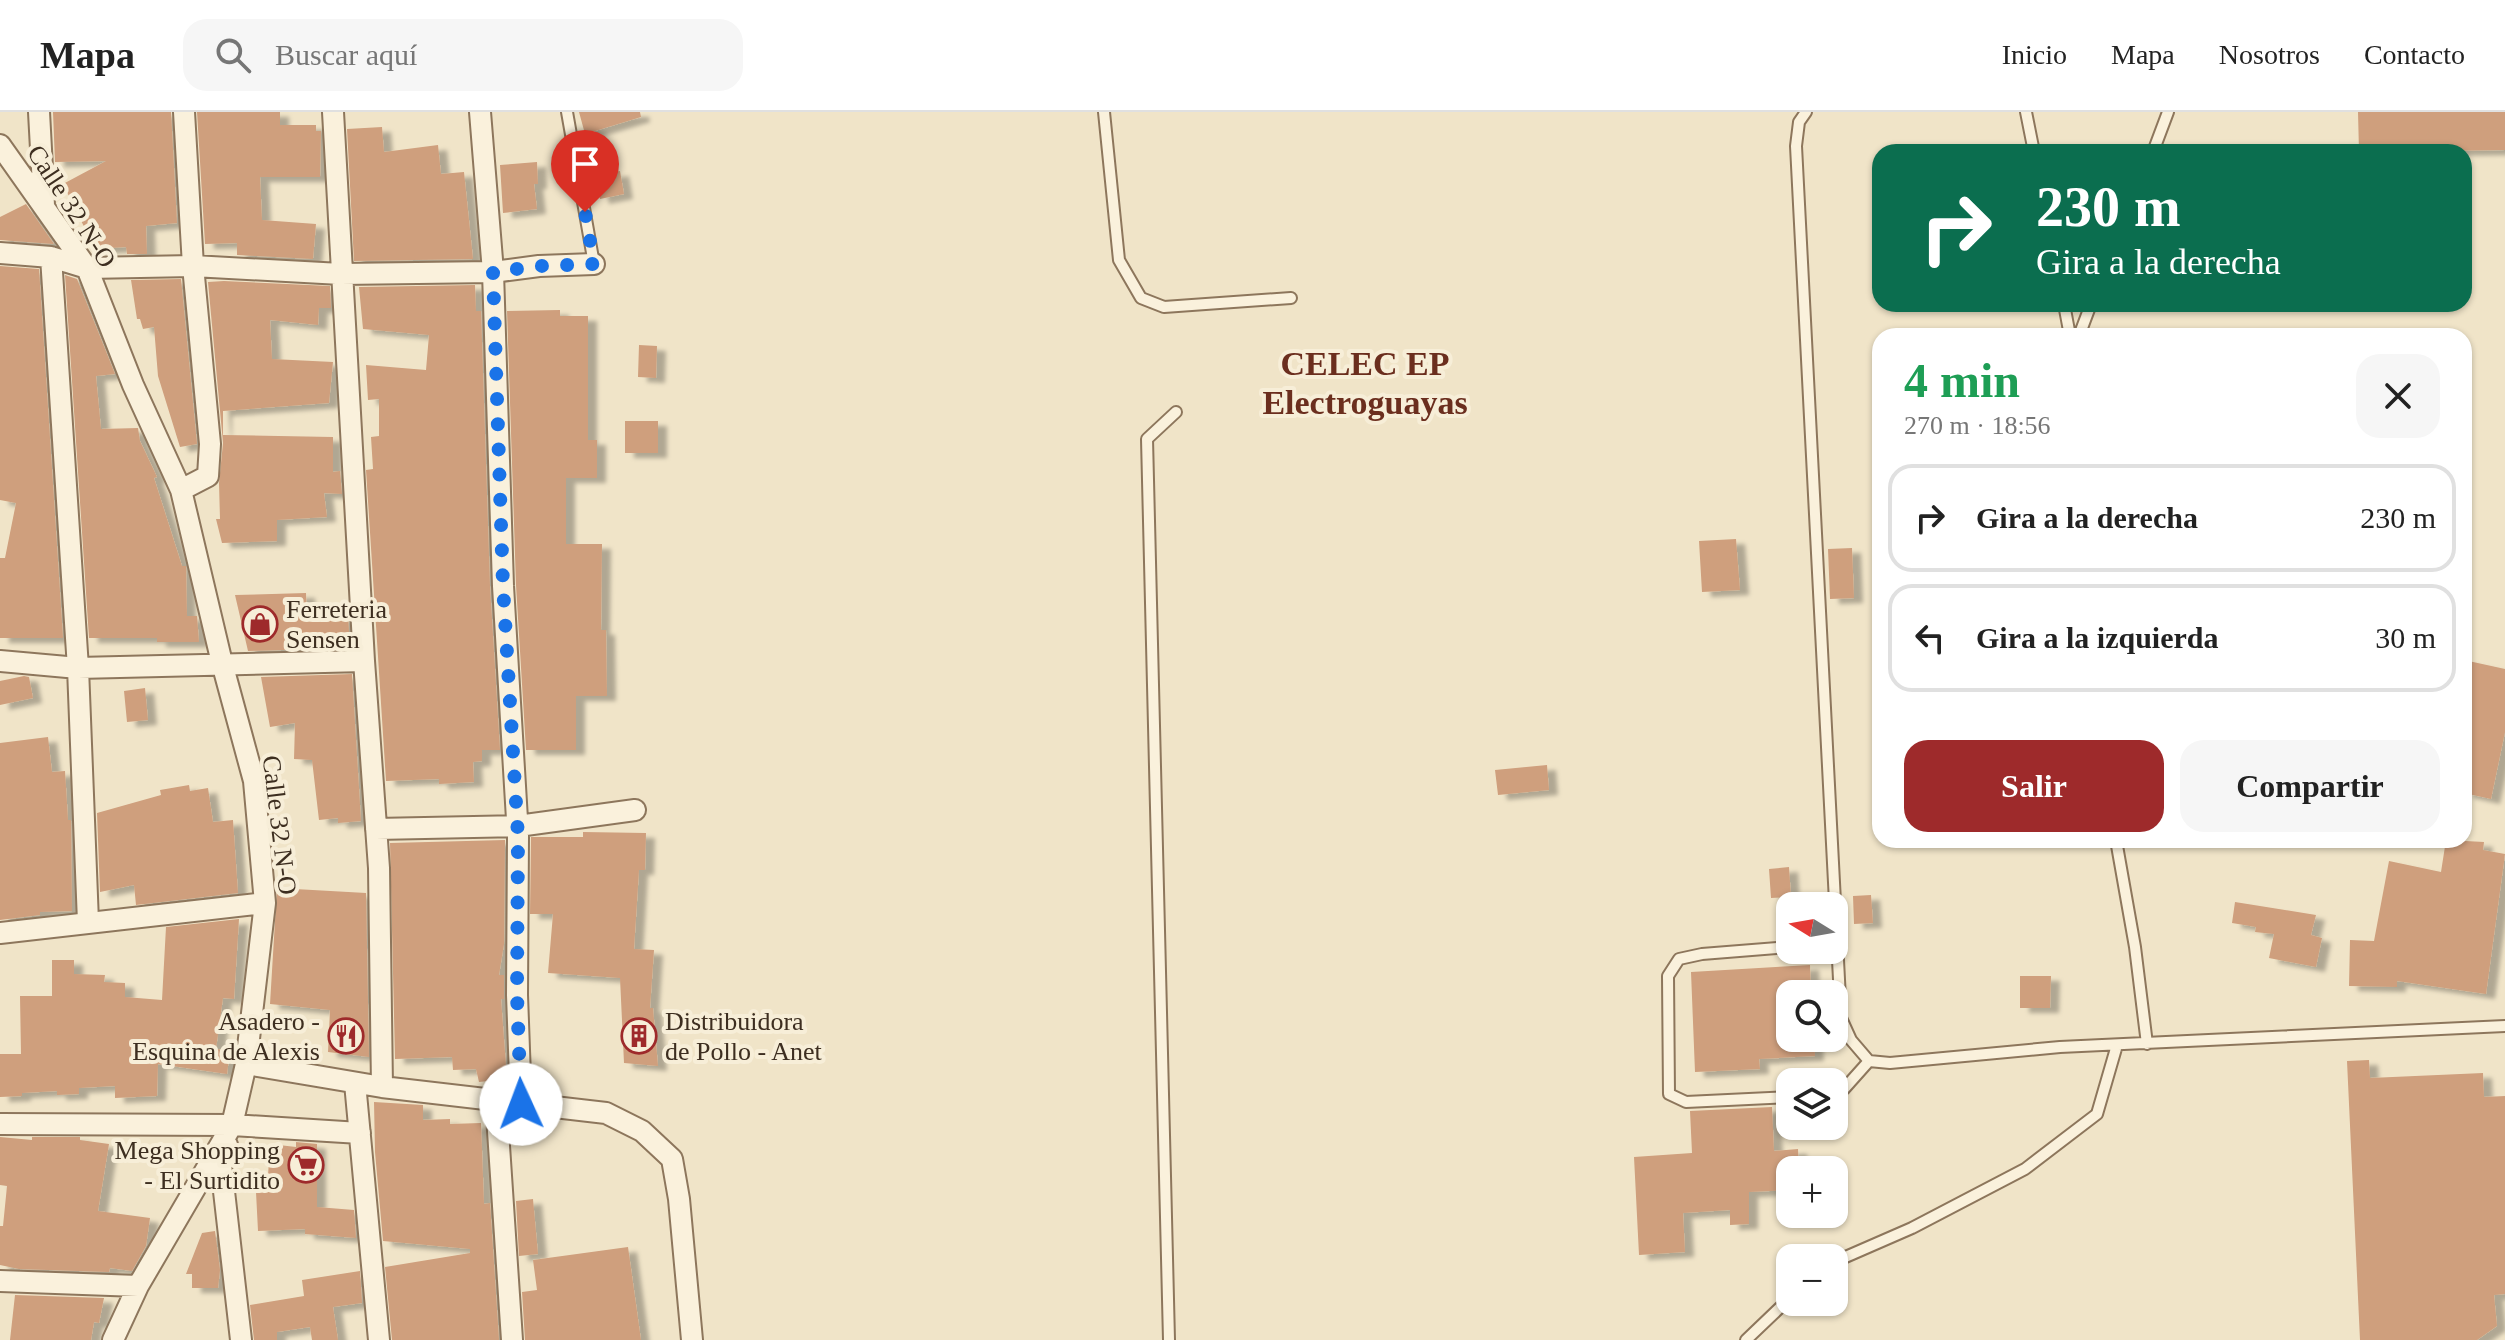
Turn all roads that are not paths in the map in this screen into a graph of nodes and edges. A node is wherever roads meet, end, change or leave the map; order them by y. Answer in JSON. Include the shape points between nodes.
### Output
{"nodes":[{"id":1,"x":39,"y":112,"type":"edge"},
{"id":2,"x":184,"y":112,"type":"edge"},
{"id":3,"x":333,"y":112,"type":"edge"},
{"id":4,"x":480,"y":112,"type":"edge"},
{"id":5,"x":567,"y":112,"type":"edge"},
{"id":6,"x":1104,"y":112,"type":"edge"},
{"id":7,"x":1806,"y":112,"type":"edge"},
{"id":8,"x":2026,"y":112,"type":"edge"},
{"id":9,"x":2168,"y":112,"type":"edge"},
{"id":10,"x":2032,"y":144,"type":"edge"},
{"id":11,"x":2156,"y":144,"type":"edge"},
{"id":12,"x":0,"y":145,"type":"edge"},
{"id":13,"x":44,"y":205,"type":"junction"},
{"id":14,"x":0,"y":253,"type":"edge"},
{"id":15,"x":51,"y":257,"type":"junction"},
{"id":16,"x":594,"y":264,"type":"joint"},
{"id":17,"x":193,"y":266,"type":"junction"},
{"id":18,"x":87,"y":268,"type":"junction"},
{"id":19,"x":493,"y":272,"type":"junction"},
{"id":20,"x":341,"y":274,"type":"junction"},
{"id":21,"x":1291,"y":298,"type":"dead end"},
{"id":22,"x":1176,"y":412,"type":"dead end"},
{"id":23,"x":181,"y":490,"type":"junction"},
{"id":24,"x":0,"y":661,"type":"edge"},
{"id":25,"x":364,"y":661,"type":"junction"},
{"id":26,"x":222,"y":663,"type":"junction"},
{"id":27,"x":78,"y":668,"type":"junction"},
{"id":28,"x":635,"y":810,"type":"dead end"},
{"id":29,"x":518,"y":826,"type":"junction"},
{"id":30,"x":376,"y":829,"type":"junction"},
{"id":31,"x":2117,"y":848,"type":"edge"},
{"id":32,"x":1833,"y":892,"type":"edge"},
{"id":33,"x":265,"y":903,"type":"junction"},
{"id":34,"x":88,"y":922,"type":"junction"},
{"id":35,"x":0,"y":933,"type":"edge"},
{"id":36,"x":1776,"y":948,"type":"edge"},
{"id":37,"x":1837,"y":964,"type":"edge"},
{"id":38,"x":2505,"y":1026,"type":"edge"},
{"id":39,"x":2147,"y":1044,"type":"junction"},
{"id":40,"x":2117,"y":1045,"type":"junction"},
{"id":41,"x":1869,"y":1061,"type":"junction"},
{"id":42,"x":246,"y":1064,"type":"junction"},
{"id":43,"x":355,"y":1083,"type":"junction"},
{"id":44,"x":1848,"y":1085,"type":"edge"},
{"id":45,"x":382,"y":1087,"type":"junction"},
{"id":46,"x":1776,"y":1098,"type":"edge"},
{"id":47,"x":496,"y":1101,"type":"junction"},
{"id":48,"x":521,"y":1104,"type":"junction"},
{"id":49,"x":0,"y":1124,"type":"edge"},
{"id":50,"x":232,"y":1125,"type":"junction"},
{"id":51,"x":360,"y":1133,"type":"junction"},
{"id":52,"x":1848,"y":1256,"type":"edge"},
{"id":53,"x":0,"y":1281,"type":"edge"},
{"id":54,"x":138,"y":1286,"type":"junction"},
{"id":55,"x":1776,"y":1311,"type":"edge"},
{"id":56,"x":113,"y":1340,"type":"edge"},
{"id":57,"x":241,"y":1340,"type":"edge"},
{"id":58,"x":379,"y":1340,"type":"edge"},
{"id":59,"x":512,"y":1340,"type":"edge"},
{"id":60,"x":692,"y":1340,"type":"edge"},
{"id":61,"x":1169,"y":1340,"type":"edge"},
{"id":62,"x":1746,"y":1340,"type":"edge"}],
"edges":[{"from":1,"to":13,"type":"street"},
{"from":2,"to":17,"type":"street"},
{"from":3,"to":20,"type":"street"},
{"from":4,"to":19,"type":"street"},
{"from":5,"to":16,"type":"lane"},
{"from":6,"to":21,"type":"lane","via":[[1119,260],[1141,298],[1164,307]]},
{"from":7,"to":32,"type":"lane","via":[[1796,146]]},
{"from":8,"to":10,"type":"lane"},
{"from":9,"to":11,"type":"lane"},
{"from":12,"to":13,"type":"street","name":"Calle 32 N-O"},
{"from":13,"to":18,"type":"street","name":"Calle 32 N-O"},
{"from":14,"to":15,"type":"street"},
{"from":15,"to":18,"type":"street"},
{"from":15,"to":27,"type":"street"},
{"from":16,"to":19,"type":"street"},
{"from":17,"to":18,"type":"street"},
{"from":17,"to":20,"type":"street"},
{"from":17,"to":23,"type":"street","via":[[210,444],[208,476]]},
{"from":18,"to":23,"type":"street","name":"Calle 32 N-O"},
{"from":19,"to":20,"type":"street"},
{"from":19,"to":29,"type":"street","via":[[503,586]]},
{"from":20,"to":25,"type":"street"},
{"from":22,"to":61,"type":"lane","via":[[1147,439]]},
{"from":23,"to":26,"type":"street","name":"Calle 32 N-O"},
{"from":24,"to":27,"type":"street"},
{"from":25,"to":26,"type":"street"},
{"from":25,"to":30,"type":"street"},
{"from":26,"to":27,"type":"street"},
{"from":26,"to":33,"type":"street","name":"Calle 32 N-O","via":[[254,781]]},
{"from":27,"to":34,"type":"street"},
{"from":28,"to":29,"type":"street"},
{"from":29,"to":30,"type":"street"},
{"from":29,"to":48,"type":"street"},
{"from":30,"to":45,"type":"street"},
{"from":31,"to":39,"type":"lane"},
{"from":33,"to":34,"type":"street"},
{"from":33,"to":42,"type":"street","name":"Calle 32 N-O"},
{"from":34,"to":35,"type":"street"},
{"from":36,"to":46,"type":"lane","via":[[1679,959],[1668,976],[1669,1094],[1686,1102]]},
{"from":37,"to":41,"type":"lane","via":[[1841,1018]]},
{"from":38,"to":39,"type":"lane"},
{"from":39,"to":40,"type":"lane"},
{"from":40,"to":41,"type":"lane"},
{"from":40,"to":52,"type":"lane","via":[[2097,1114],[2025,1169]]},
{"from":41,"to":44,"type":"lane"},
{"from":42,"to":43,"type":"street"},
{"from":42,"to":50,"type":"street","name":"Calle 32 N-O"},
{"from":43,"to":45,"type":"street"},
{"from":43,"to":51,"type":"street"},
{"from":45,"to":47,"type":"street"},
{"from":47,"to":48,"type":"street"},
{"from":47,"to":59,"type":"street"},
{"from":48,"to":60,"type":"street","via":[[606,1113],[642,1131],[672,1159]]},
{"from":49,"to":50,"type":"street"},
{"from":50,"to":51,"type":"street"},
{"from":50,"to":54,"type":"street","name":"Calle 32 N-O"},
{"from":50,"to":57,"type":"street","via":[[221,1165]]},
{"from":51,"to":58,"type":"street"},
{"from":53,"to":54,"type":"street"},
{"from":54,"to":56,"type":"street","name":"Calle 32 N-O"},
{"from":55,"to":62,"type":"lane"}]}
